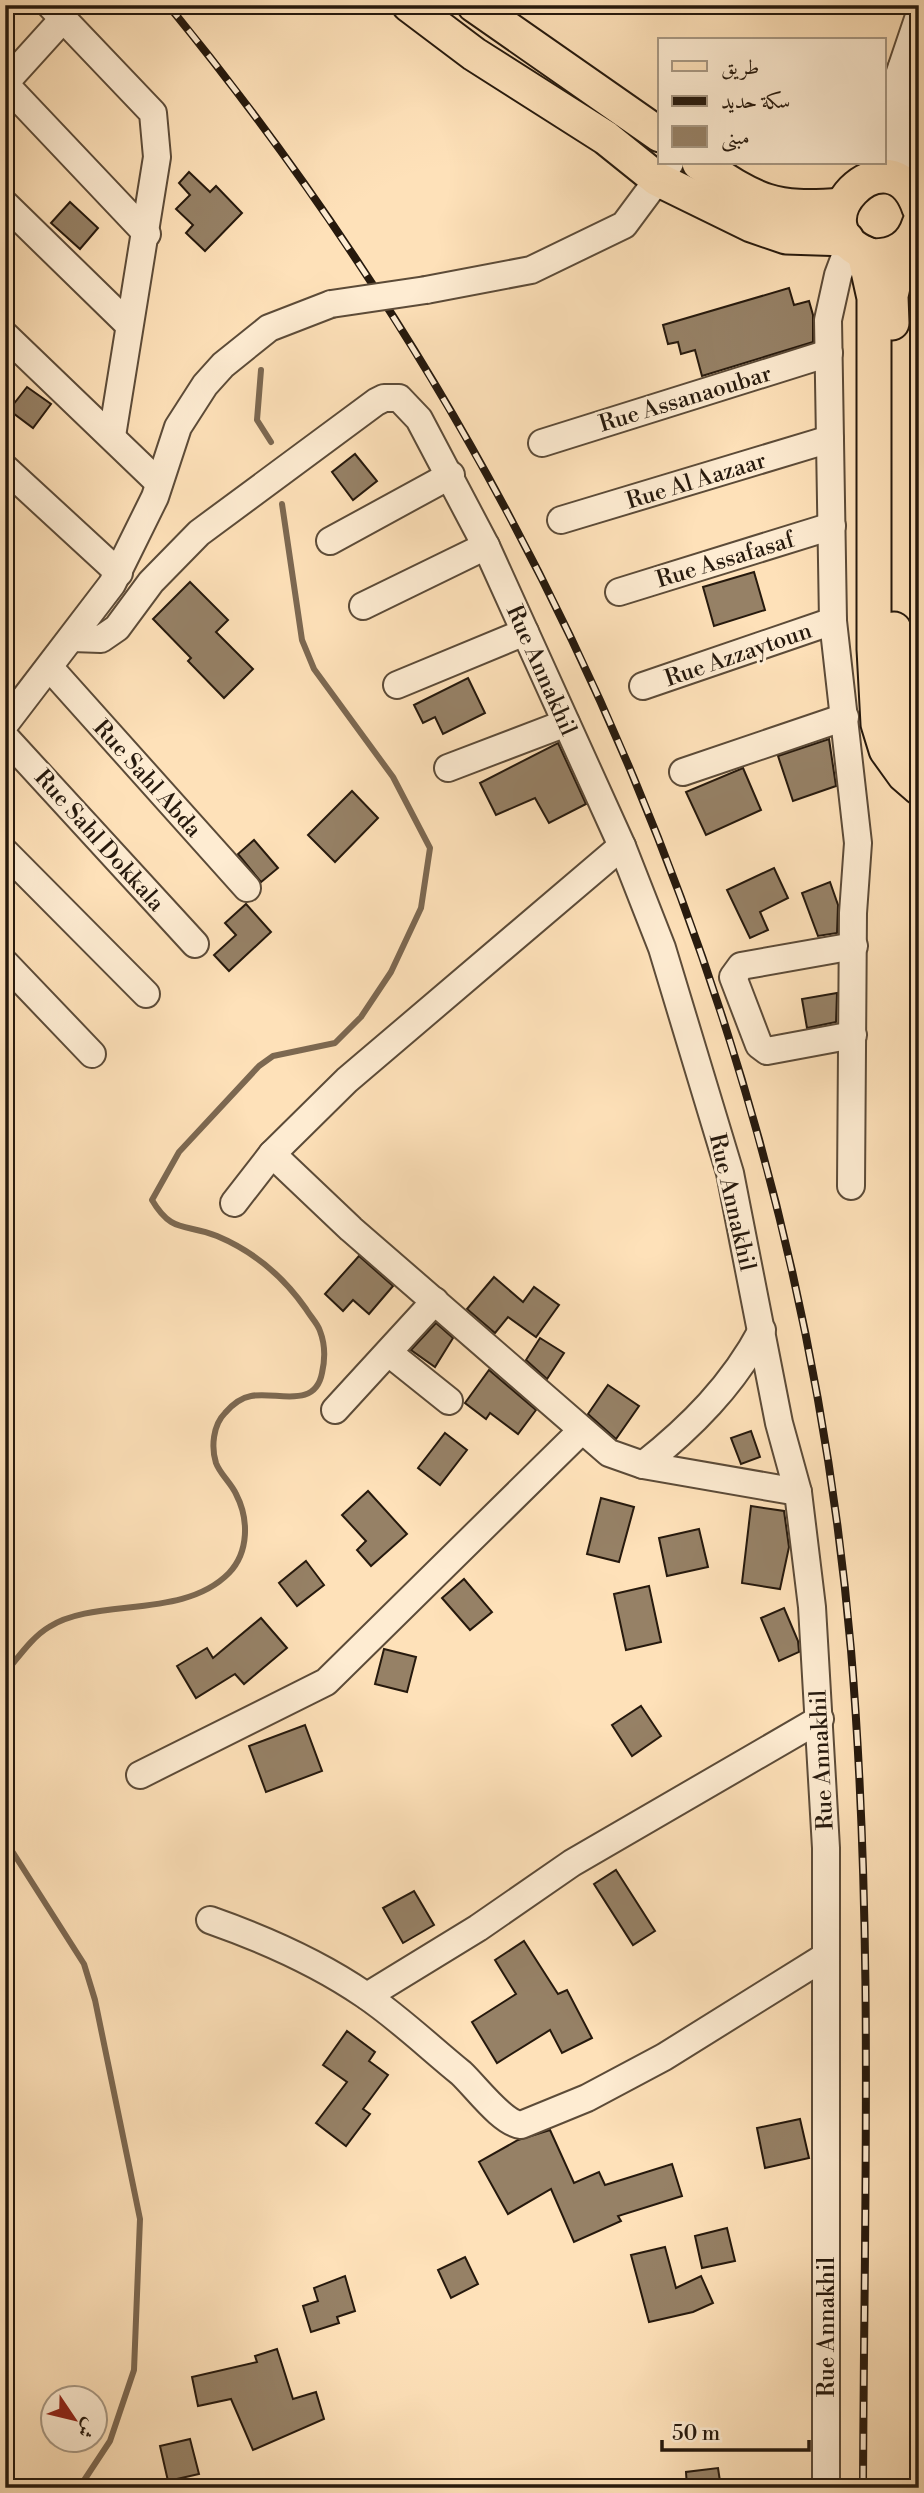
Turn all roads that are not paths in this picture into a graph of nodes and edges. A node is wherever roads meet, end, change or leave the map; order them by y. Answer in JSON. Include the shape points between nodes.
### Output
{"nodes":[{"id":1,"x":409,"y":5,"type":"edge"},
{"id":2,"x":474,"y":5,"type":"edge"},
{"id":3,"x":57,"y":12,"type":"edge"},
{"id":4,"x":919,"y":16,"type":"edge"},
{"id":5,"x":902,"y":67,"type":"junction"},
{"id":6,"x":5,"y":84,"type":"edge"},
{"id":7,"x":886,"y":112,"type":"edge"},
{"id":8,"x":658,"y":134,"type":"edge"},
{"id":9,"x":886,"y":156,"type":"edge"},
{"id":10,"x":700,"y":164,"type":"edge"},
{"id":11,"x":663,"y":171,"type":"edge"},
{"id":12,"x":879,"y":174,"type":"edge"},
{"id":13,"x":5,"y":204,"type":"edge"},
{"id":14,"x":842,"y":205,"type":"junction"},
{"id":15,"x":919,"y":208,"type":"edge"},
{"id":16,"x":147,"y":234,"type":"junction"},
{"id":17,"x":910,"y":237,"type":"edge"},
{"id":18,"x":854,"y":245,"type":"junction"},
{"id":19,"x":129,"y":325,"type":"junction"},
{"id":20,"x":5,"y":335,"type":"edge"},
{"id":21,"x":829,"y":353,"type":"junction"},
{"id":22,"x":112,"y":436,"type":"junction"},
{"id":23,"x":830,"y":439,"type":"junction"},
{"id":24,"x":542,"y":443,"type":"dead end"},
{"id":25,"x":5,"y":468,"type":"edge"},
{"id":26,"x":451,"y":475,"type":"junction"},
{"id":27,"x":159,"y":484,"type":"junction"},
{"id":28,"x":561,"y":520,"type":"dead end"},
{"id":29,"x":832,"y":526,"type":"junction"},
{"id":30,"x":330,"y":541,"type":"dead end"},
{"id":31,"x":486,"y":546,"type":"junction"},
{"id":32,"x":118,"y":573,"type":"junction"},
{"id":33,"x":618,"y":592,"type":"dead end"},
{"id":34,"x":363,"y":606,"type":"dead end"},
{"id":35,"x":833,"y":621,"type":"junction"},
{"id":36,"x":525,"y":632,"type":"junction"},
{"id":37,"x":72,"y":638,"type":"junction"},
{"id":38,"x":50,"y":668,"type":"junction"},
{"id":39,"x":397,"y":685,"type":"dead end"},
{"id":40,"x":643,"y":686,"type":"dead end"},
{"id":41,"x":845,"y":717,"type":"junction"},
{"id":42,"x":566,"y":723,"type":"junction"},
{"id":43,"x":5,"y":724,"type":"edge"},
{"id":44,"x":5,"y":737,"type":"edge"},
{"id":45,"x":919,"y":744,"type":"edge"},
{"id":46,"x":448,"y":768,"type":"dead end"},
{"id":47,"x":683,"y":772,"type":"dead end"},
{"id":48,"x":919,"y":788,"type":"edge"},
{"id":49,"x":622,"y":846,"type":"junction"},
{"id":50,"x":5,"y":852,"type":"edge"},
{"id":51,"x":247,"y":888,"type":"dead end"},
{"id":52,"x":195,"y":944,"type":"dead end"},
{"id":53,"x":855,"y":946,"type":"junction"},
{"id":54,"x":5,"y":963,"type":"edge"},
{"id":55,"x":146,"y":994,"type":"dead end"},
{"id":56,"x":853,"y":1035,"type":"junction"},
{"id":57,"x":92,"y":1054,"type":"dead end"},
{"id":58,"x":272,"y":1154,"type":"junction"},
{"id":59,"x":851,"y":1186,"type":"dead end"},
{"id":60,"x":234,"y":1203,"type":"dead end"},
{"id":61,"x":435,"y":1301,"type":"junction"},
{"id":62,"x":762,"y":1330,"type":"junction"},
{"id":63,"x":388,"y":1353,"type":"junction"},
{"id":64,"x":449,"y":1401,"type":"dead end"},
{"id":65,"x":335,"y":1410,"type":"dead end"},
{"id":66,"x":582,"y":1430,"type":"junction"},
{"id":67,"x":643,"y":1465,"type":"junction"},
{"id":68,"x":798,"y":1492,"type":"junction"},
{"id":69,"x":820,"y":1719,"type":"junction"},
{"id":70,"x":140,"y":1775,"type":"dead end"},
{"id":71,"x":210,"y":1920,"type":"dead end"},
{"id":72,"x":826,"y":1956,"type":"junction"},
{"id":73,"x":367,"y":1996,"type":"junction"},
{"id":74,"x":826,"y":2488,"type":"edge"}],
"edges":[{"from":1,"to":11,"type":"main road","via":[[474,54]]},
{"from":2,"to":8,"type":"main road"},
{"from":3,"to":6,"type":"street"},
{"from":3,"to":16,"type":"street","via":[[153,113],[157,157]]},
{"from":4,"to":5,"type":"street"},
{"from":5,"to":7,"type":"street"},
{"from":5,"to":9,"type":"street","via":[[896,130]]},
{"from":6,"to":16,"type":"street"},
{"from":10,"to":14,"type":"main road","via":[[749,197],[795,209]]},
{"from":11,"to":18,"type":"main road","via":[[751,225],[786,236]]},
{"from":11,"to":27,"type":"street","bridge":true,"via":[[624,225],[531,270],[331,304],[269,328],[223,365],[196,396],[178,427]]},
{"from":12,"to":14,"type":"main road","via":[[851,189]]},
{"from":12,"to":15,"type":"main road","via":[[908,189]]},
{"from":13,"to":19,"type":"street"},
{"from":14,"to":18,"type":"main road","via":[[840,218]]},
{"from":16,"to":19,"type":"street"},
{"from":17,"to":18,"type":"main road","via":[[883,256]]},
{"from":17,"to":45,"type":"main road","via":[[891,296],[894,653],[907,725]]},
{"from":18,"to":21,"type":"street","via":[[838,275],[828,320]]},
{"from":18,"to":48,"type":"main road","via":[[874,298],[878,724],[887,750]]},
{"from":19,"to":22,"type":"street"},
{"from":20,"to":22,"type":"street"},
{"from":21,"to":23,"type":"street"},
{"from":21,"to":24,"type":"street","name":"Rue Assanaoubar"},
{"from":22,"to":27,"type":"street"},
{"from":23,"to":28,"type":"street","name":"Rue Al Aazaar"},
{"from":23,"to":29,"type":"street"},
{"from":25,"to":32,"type":"street"},
{"from":26,"to":30,"type":"street"},
{"from":26,"to":31,"type":"street","name":"Rue Annakhil"},
{"from":26,"to":37,"type":"street","name":"Rue Annakhil","via":[[410,407],[399,398],[384,398],[199,533],[173,556],[109,635]]},
{"from":27,"to":32,"type":"street"},
{"from":29,"to":33,"type":"street","name":"Rue Assafasaf"},
{"from":29,"to":35,"type":"street"},
{"from":31,"to":34,"type":"street"},
{"from":31,"to":36,"type":"street","name":"Rue Annakhil"},
{"from":32,"to":37,"type":"street"},
{"from":35,"to":40,"type":"street","name":"Rue Azzaytoun"},
{"from":35,"to":41,"type":"street"},
{"from":36,"to":39,"type":"street"},
{"from":36,"to":42,"type":"street","name":"Rue Annakhil"},
{"from":37,"to":38,"type":"street"},
{"from":38,"to":43,"type":"street"},
{"from":38,"to":51,"type":"street","name":"Rue Sahl Abda"},
{"from":41,"to":47,"type":"street"},
{"from":41,"to":53,"type":"street","via":[[858,843]]},
{"from":42,"to":46,"type":"street"},
{"from":42,"to":49,"type":"street","name":"Rue Annakhil"},
{"from":44,"to":52,"type":"street","name":"Rue Sahl Dokkala"},
{"from":49,"to":58,"type":"street","via":[[347,1080]]},
{"from":49,"to":62,"type":"street","name":"Rue Annakhil","via":[[663,948],[730,1173]]},
{"from":50,"to":55,"type":"street"},
{"from":53,"to":56,"type":"street"},
{"from":53,"to":56,"type":"street","via":[[741,966],[733,976],[759,1045],[767,1051]]},
{"from":54,"to":57,"type":"street"},
{"from":56,"to":59,"type":"street"},
{"from":58,"to":60,"type":"street"},
{"from":58,"to":61,"type":"street"},
{"from":61,"to":63,"type":"street"},
{"from":61,"to":66,"type":"street"},
{"from":62,"to":67,"type":"street","via":[[741,1366],[690,1427]]},
{"from":62,"to":68,"type":"street","name":"Rue Annakhil","via":[[779,1423]]},
{"from":63,"to":64,"type":"street"},
{"from":63,"to":65,"type":"street"},
{"from":66,"to":67,"type":"street","via":[[609,1453]]},
{"from":66,"to":70,"type":"street","via":[[326,1682]]},
{"from":67,"to":68,"type":"street"},
{"from":68,"to":69,"type":"street","name":"Rue Annakhil"},
{"from":69,"to":72,"type":"street","name":"Rue Annakhil"},
{"from":69,"to":73,"type":"street","via":[[572,1863]]},
{"from":71,"to":73,"type":"street","via":[[314,1964]]},
{"from":72,"to":73,"type":"street","via":[[664,2057],[587,2098],[520,2125],[509,2122],[479,2089]]},
{"from":72,"to":74,"type":"street","name":"Rue Annakhil"}]}
